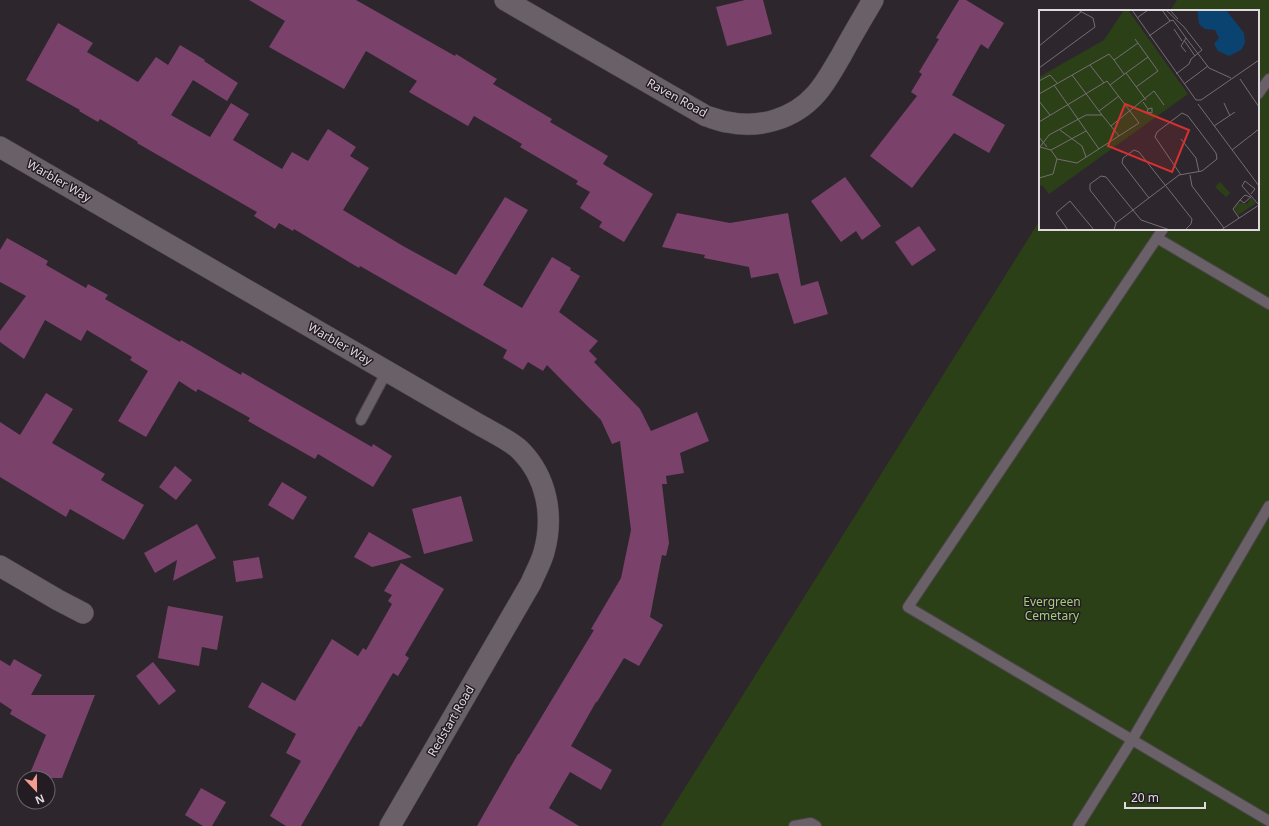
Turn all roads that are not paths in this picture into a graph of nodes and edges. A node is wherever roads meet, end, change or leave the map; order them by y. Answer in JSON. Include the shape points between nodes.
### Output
{"nodes":[{"id":1,"x":504,"y":0,"type":"edge"},
{"id":2,"x":868,"y":8,"type":"edge"},
{"id":3,"x":1269,"y":79,"type":"edge"},
{"id":4,"x":1259,"y":93,"type":"edge"},
{"id":5,"x":0,"y":147,"type":"edge"},
{"id":6,"x":1162,"y":230,"type":"edge"},
{"id":7,"x":1157,"y":238,"type":"junction"},
{"id":8,"x":1269,"y":304,"type":"edge"},
{"id":9,"x":387,"y":371,"type":"junction"},
{"id":10,"x":361,"y":420,"type":"dead end"},
{"id":11,"x":1269,"y":506,"type":"edge"},
{"id":12,"x":0,"y":566,"type":"edge"},
{"id":13,"x":83,"y":613,"type":"dead end"},
{"id":14,"x":512,"y":617,"type":"joint"},
{"id":15,"x":1132,"y":740,"type":"junction"},
{"id":16,"x":1269,"y":821,"type":"edge"},
{"id":17,"x":390,"y":826,"type":"edge"},
{"id":18,"x":794,"y":826,"type":"edge"},
{"id":19,"x":816,"y":826,"type":"edge"},
{"id":20,"x":1078,"y":826,"type":"edge"}],
"edges":[{"from":1,"to":2,"type":"street","name":"Raven Road","via":[[706,116],[748,125],[769,123],[786,116],[816,95]]},
{"from":3,"to":4,"type":"lane"},
{"from":5,"to":9,"type":"street","name":"Warbler Way"},
{"from":6,"to":7,"type":"lane"},
{"from":7,"to":8,"type":"lane"},
{"from":7,"to":15,"type":"lane","via":[[908,607]]},
{"from":9,"to":10,"type":"lane"},
{"from":9,"to":14,"type":"street","name":"Warbler Way","via":[[518,449],[531,463],[541,480],[547,497],[548,535],[544,553],[531,583]]},
{"from":11,"to":15,"type":"lane"},
{"from":12,"to":13,"type":"street"},
{"from":14,"to":17,"type":"street","name":"Redstart Road"},
{"from":15,"to":16,"type":"lane"},
{"from":15,"to":20,"type":"lane"},
{"from":18,"to":19,"type":"lane","via":[[811,823]]}]}
